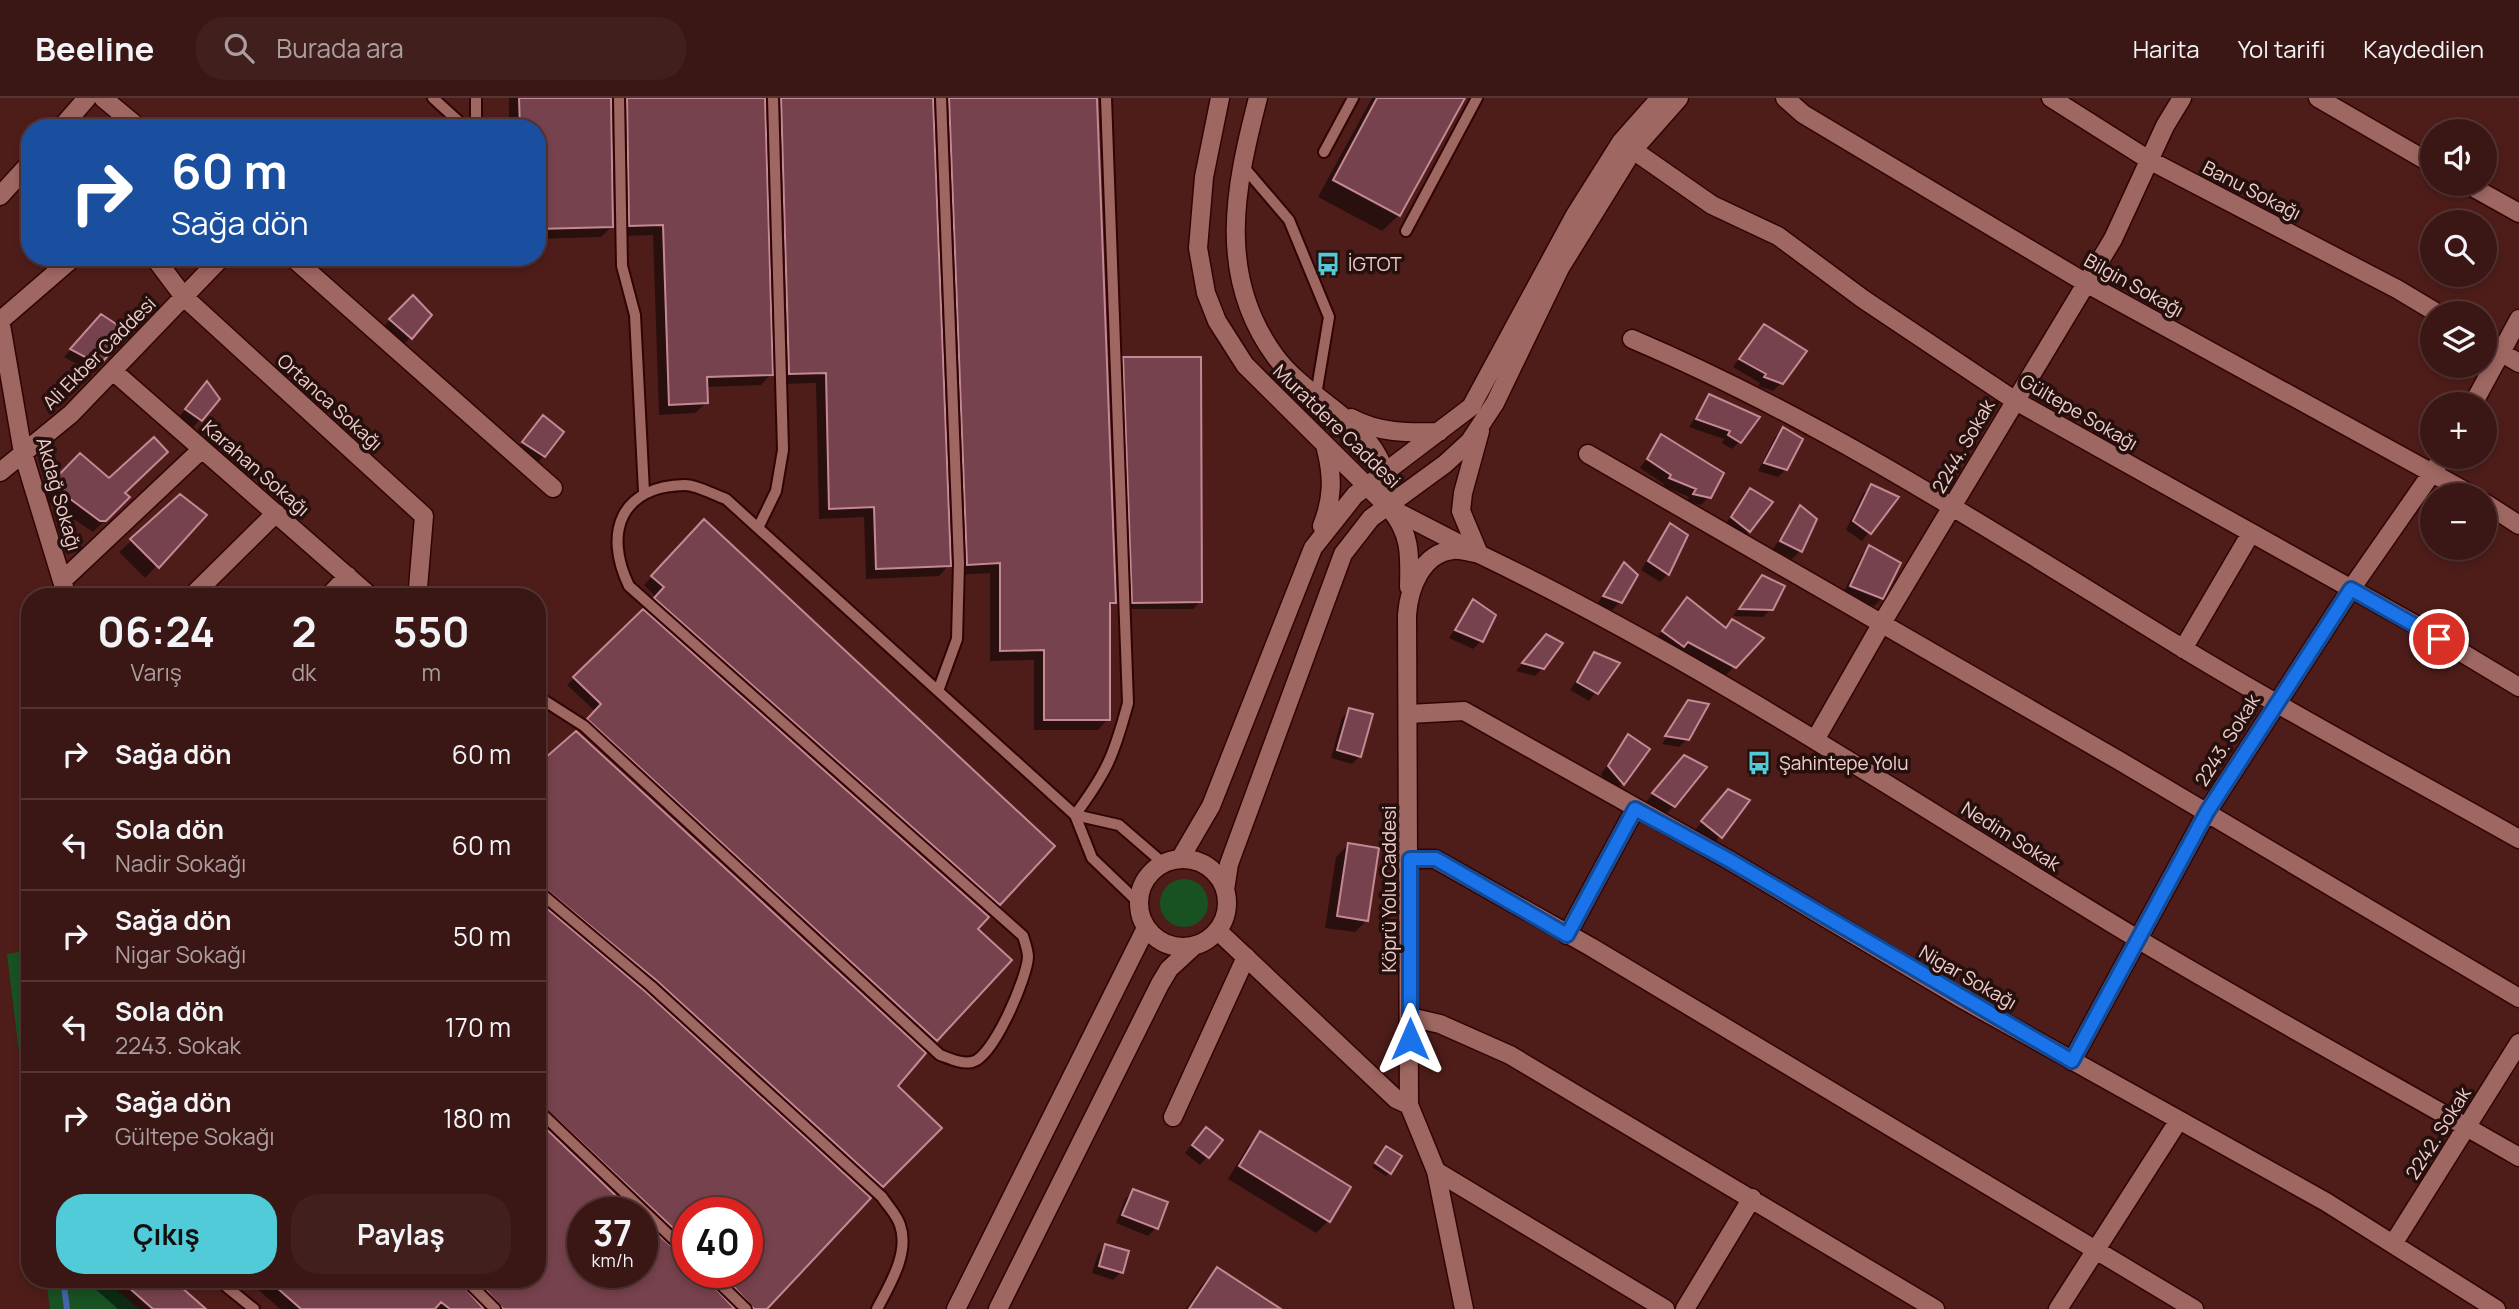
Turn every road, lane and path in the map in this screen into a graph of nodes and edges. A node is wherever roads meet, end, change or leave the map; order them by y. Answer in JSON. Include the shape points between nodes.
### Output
{"nodes":[{"id":1,"x":87,"y":98,"type":"edge"},
{"id":2,"x":103,"y":98,"type":"edge"},
{"id":3,"x":433,"y":98,"type":"edge"},
{"id":4,"x":476,"y":98,"type":"edge"},
{"id":5,"x":619,"y":98,"type":"edge"},
{"id":6,"x":773,"y":98,"type":"edge"},
{"id":7,"x":941,"y":98,"type":"edge"},
{"id":8,"x":1106,"y":98,"type":"edge"},
{"id":9,"x":1214,"y":98,"type":"edge"},
{"id":10,"x":1220,"y":98,"type":"edge"},
{"id":11,"x":1258,"y":98,"type":"edge"},
{"id":12,"x":1353,"y":98,"type":"edge"},
{"id":13,"x":1477,"y":98,"type":"edge"},
{"id":14,"x":1660,"y":98,"type":"edge"},
{"id":15,"x":1679,"y":98,"type":"edge"},
{"id":16,"x":1785,"y":98,"type":"edge"},
{"id":17,"x":2051,"y":98,"type":"edge"},
{"id":18,"x":2182,"y":98,"type":"edge"},
{"id":19,"x":2318,"y":98,"type":"edge"},
{"id":20,"x":1217,"y":117,"type":"junction"},
{"id":21,"x":69,"y":119,"type":"edge"},
{"id":22,"x":128,"y":119,"type":"edge"},
{"id":23,"x":456,"y":119,"type":"edge"},
{"id":24,"x":476,"y":119,"type":"edge"},
{"id":25,"x":1633,"y":150,"type":"junction"},
{"id":26,"x":1324,"y":152,"type":"dead end"},
{"id":27,"x":2420,"y":157,"type":"edge"},
{"id":28,"x":2149,"y":160,"type":"junction"},
{"id":29,"x":1242,"y":165,"type":"junction"},
{"id":30,"x":21,"y":173,"type":"edge"},
{"id":31,"x":0,"y":196,"type":"edge"},
{"id":32,"x":2489,"y":196,"type":"edge"},
{"id":33,"x":2519,"y":213,"type":"edge"},
{"id":34,"x":1406,"y":231,"type":"dead end"},
{"id":35,"x":64,"y":266,"type":"edge"},
{"id":36,"x":161,"y":266,"type":"edge"},
{"id":37,"x":213,"y":266,"type":"edge"},
{"id":38,"x":302,"y":266,"type":"edge"},
{"id":39,"x":2086,"y":283,"type":"junction"},
{"id":40,"x":184,"y":297,"type":"junction"},
{"id":41,"x":2420,"y":303,"type":"edge"},
{"id":42,"x":2519,"y":319,"type":"edge"},
{"id":43,"x":0,"y":321,"type":"edge"},
{"id":44,"x":1632,"y":339,"type":"dead end"},
{"id":45,"x":2497,"y":350,"type":"edge"},
{"id":46,"x":2503,"y":354,"type":"junction"},
{"id":47,"x":2519,"y":363,"type":"edge"},
{"id":48,"x":113,"y":371,"type":"junction"},
{"id":49,"x":2480,"y":392,"type":"edge"},
{"id":50,"x":1317,"y":395,"type":"junction"},
{"id":51,"x":2014,"y":400,"type":"junction"},
{"id":52,"x":1342,"y":413,"type":"junction"},
{"id":53,"x":1483,"y":421,"type":"junction"},
{"id":54,"x":1439,"y":432,"type":"junction"},
{"id":55,"x":202,"y":449,"type":"junction"},
{"id":56,"x":1326,"y":449,"type":"junction"},
{"id":57,"x":23,"y":453,"type":"junction"},
{"id":58,"x":1588,"y":454,"type":"dead end"},
{"id":59,"x":2436,"y":469,"type":"edge"},
{"id":60,"x":1385,"y":470,"type":"junction"},
{"id":61,"x":0,"y":472,"type":"edge"},
{"id":62,"x":2434,"y":473,"type":"junction"},
{"id":63,"x":2451,"y":483,"type":"edge"},
{"id":64,"x":1366,"y":486,"type":"junction"},
{"id":65,"x":553,"y":488,"type":"dead end"},
{"id":66,"x":644,"y":492,"type":"junction"},
{"id":67,"x":1952,"y":506,"type":"junction"},
{"id":68,"x":1388,"y":507,"type":"junction"},
{"id":69,"x":2497,"y":511,"type":"edge"},
{"id":70,"x":276,"y":513,"type":"junction"},
{"id":71,"x":2519,"y":525,"type":"edge"},
{"id":72,"x":758,"y":528,"type":"junction"},
{"id":73,"x":2251,"y":533,"type":"junction"},
{"id":74,"x":1313,"y":548,"type":"junction"},
{"id":75,"x":1479,"y":554,"type":"junction"},
{"id":76,"x":348,"y":576,"type":"junction"},
{"id":77,"x":64,"y":588,"type":"edge"},
{"id":78,"x":65,"y":588,"type":"edge"},
{"id":79,"x":200,"y":588,"type":"edge"},
{"id":80,"x":337,"y":588,"type":"edge"},
{"id":81,"x":361,"y":588,"type":"edge"},
{"id":82,"x":418,"y":588,"type":"edge"},
{"id":83,"x":2351,"y":589,"type":"junction"},
{"id":84,"x":1408,"y":615,"type":"junction"},
{"id":85,"x":1882,"y":623,"type":"junction"},
{"id":86,"x":2183,"y":649,"type":"junction"},
{"id":87,"x":2519,"y":687,"type":"edge"},
{"id":88,"x":938,"y":691,"type":"junction"},
{"id":89,"x":546,"y":702,"type":"edge"},
{"id":90,"x":2276,"y":702,"type":"junction"},
{"id":91,"x":1409,"y":714,"type":"junction"},
{"id":92,"x":1815,"y":740,"type":"junction"},
{"id":93,"x":1635,"y":809,"type":"junction"},
{"id":94,"x":2207,"y":812,"type":"junction"},
{"id":95,"x":1074,"y":815,"type":"junction"},
{"id":96,"x":2519,"y":839,"type":"edge"},
{"id":97,"x":1410,"y":859,"type":"junction"},
{"id":98,"x":1172,"y":861,"type":"junction"},
{"id":99,"x":1225,"y":890,"type":"junction"},
{"id":100,"x":546,"y":898,"type":"edge"},
{"id":101,"x":1139,"y":903,"type":"junction"},
{"id":102,"x":1146,"y":928,"type":"junction"},
{"id":103,"x":1218,"y":931,"type":"junction"},
{"id":104,"x":1567,"y":935,"type":"junction"},
{"id":105,"x":2138,"y":939,"type":"junction"},
{"id":106,"x":1194,"y":946,"type":"junction"},
{"id":107,"x":1246,"y":957,"type":"junction"},
{"id":108,"x":2519,"y":998,"type":"edge"},
{"id":109,"x":1410,"y":1017,"type":"junction"},
{"id":110,"x":2519,"y":1043,"type":"edge"},
{"id":111,"x":2072,"y":1061,"type":"junction"},
{"id":112,"x":1409,"y":1105,"type":"junction"},
{"id":113,"x":1173,"y":1117,"type":"dead end"},
{"id":114,"x":546,"y":1118,"type":"edge"},
{"id":115,"x":2179,"y":1120,"type":"junction"},
{"id":116,"x":2467,"y":1127,"type":"junction"},
{"id":117,"x":2519,"y":1157,"type":"edge"},
{"id":118,"x":1436,"y":1171,"type":"junction"},
{"id":119,"x":1752,"y":1198,"type":"junction"},
{"id":120,"x":672,"y":1238,"type":"edge"},
{"id":121,"x":2393,"y":1244,"type":"junction"},
{"id":122,"x":2095,"y":1250,"type":"junction"},
{"id":123,"x":228,"y":1288,"type":"edge"},
{"id":124,"x":474,"y":1288,"type":"edge"},
{"id":125,"x":724,"y":1288,"type":"edge"},
{"id":126,"x":254,"y":1309,"type":"edge"},
{"id":127,"x":495,"y":1309,"type":"edge"},
{"id":128,"x":746,"y":1309,"type":"edge"},
{"id":129,"x":877,"y":1309,"type":"edge"},
{"id":130,"x":956,"y":1309,"type":"edge"},
{"id":131,"x":998,"y":1309,"type":"edge"},
{"id":132,"x":1464,"y":1309,"type":"edge"},
{"id":133,"x":1665,"y":1309,"type":"edge"},
{"id":134,"x":1685,"y":1309,"type":"edge"},
{"id":135,"x":1935,"y":1309,"type":"edge"},
{"id":136,"x":2058,"y":1309,"type":"edge"},
{"id":137,"x":2194,"y":1309,"type":"edge"},
{"id":138,"x":2496,"y":1309,"type":"edge"}],
"edges":[{"from":1,"to":21,"type":"street"},
{"from":2,"to":22,"type":"street"},
{"from":3,"to":23,"type":"lane"},
{"from":4,"to":24,"type":"lane"},
{"from":5,"to":66,"type":"lane","via":[[622,266],[635,315]]},
{"from":6,"to":72,"type":"lane","via":[[783,450],[776,491]]},
{"from":7,"to":88,"type":"lane","via":[[959,563],[957,639]]},
{"from":8,"to":95,"type":"lane","via":[[1128,703],[1114,755]]},
{"from":9,"to":20,"type":"lane"},
{"from":10,"to":20,"type":"street","name":"Muratdere Caddesi"},
{"from":11,"to":29,"type":"street","name":"Muratdere Caddesi"},
{"from":12,"to":26,"type":"lane"},
{"from":13,"to":34,"type":"lane"},
{"from":14,"to":54,"type":"street","via":[[1621,142],[1575,215],[1471,407]]},
{"from":15,"to":25,"type":"street"},
{"from":16,"to":39,"type":"street","name":"Bilgin Sokağı","via":[[1803,114]]},
{"from":17,"to":28,"type":"street","name":"Banu Sokağı"},
{"from":18,"to":28,"type":"street","name":"2244. Sokak"},
{"from":19,"to":27,"type":"street"},
{"from":20,"to":56,"type":"street","name":"Muratdere Caddesi","via":[[1204,177],[1198,248],[1206,293],[1217,321],[1245,365]]},
{"from":25,"to":51,"type":"street","name":"Gültepe Sokağı","via":[[1712,205],[1778,236]]},
{"from":25,"to":53,"type":"street","via":[[1560,268]]},
{"from":28,"to":39,"type":"street","name":"2244. Sokak","via":[[2113,239]]},
{"from":28,"to":41,"type":"street","name":"Banu Sokağı"},
{"from":29,"to":50,"type":"lane","via":[[1289,220],[1329,317]]},
{"from":29,"to":50,"type":"street","name":"Muratdere Caddesi","via":[[1234,223],[1237,268],[1246,296],[1276,357]]},
{"from":30,"to":31,"type":"street"},
{"from":32,"to":33,"type":"street"},
{"from":35,"to":43,"type":"street"},
{"from":36,"to":40,"type":"street","name":"Ortanca Sokağı"},
{"from":37,"to":40,"type":"street","name":"Ali Ekber Caddesi"},
{"from":38,"to":65,"type":"street"},
{"from":39,"to":51,"type":"street","name":"2244. Sokak"},
{"from":39,"to":62,"type":"street","name":"Bilgin Sokağı"},
{"from":40,"to":48,"type":"street","name":"Ali Ekber Caddesi"},
{"from":40,"to":82,"type":"street","name":"Ortanca Sokağı","via":[[424,516]]},
{"from":42,"to":46,"type":"street"},
{"from":43,"to":57,"type":"street","name":"Akdağ Sokağı"},
{"from":44,"to":67,"type":"street","via":[[1808,424]]},
{"from":45,"to":46,"type":"street"},
{"from":46,"to":47,"type":"street"},
{"from":46,"to":49,"type":"street"},
{"from":48,"to":55,"type":"street","name":"Karahan Sokağı"},
{"from":48,"to":57,"type":"street","name":"Ali Ekber Caddesi"},
{"from":50,"to":52,"type":"street","name":"Muratdere Caddesi"},
{"from":51,"to":67,"type":"street","name":"2244. Sokak"},
{"from":51,"to":73,"type":"street","name":"Gültepe Sokağı"},
{"from":52,"to":54,"type":"street","via":[[1387,431]]},
{"from":52,"to":60,"type":"street","name":"Muratdere Caddesi","via":[[1360,431]]},
{"from":53,"to":68,"type":"street","via":[[1470,441]]},
{"from":53,"to":75,"type":"street","via":[[1461,511]]},
{"from":54,"to":60,"type":"street"},
{"from":55,"to":70,"type":"street","name":"Karahan Sokağı"},
{"from":55,"to":78,"type":"street"},
{"from":56,"to":64,"type":"street","name":"Muratdere Caddesi"},
{"from":56,"to":74,"type":"street","via":[[1333,473],[1332,496]]},
{"from":57,"to":61,"type":"street","name":"Ali Ekber Caddesi"},
{"from":57,"to":77,"type":"street","name":"Akdağ Sokağı"},
{"from":58,"to":85,"type":"street"},
{"from":59,"to":62,"type":"street","name":"2243. Sokak"},
{"from":60,"to":64,"type":"street"},
{"from":60,"to":68,"type":"street","name":"Muratdere Caddesi"},
{"from":62,"to":63,"type":"street","name":"Bilgin Sokağı"},
{"from":62,"to":83,"type":"street","name":"2243. Sokak"},
{"from":64,"to":68,"type":"street","name":"Muratdere Caddesi"},
{"from":64,"to":74,"type":"street","via":[[1334,517]]},
{"from":66,"to":72,"type":"lane","via":[[687,484],[726,499]]},
{"from":66,"to":89,"type":"lane","via":[[624,510],[616,538],[629,586],[1023,936],[1028,958],[1004,1027],[989,1051],[975,1062],[940,1055],[584,726]]},
{"from":67,"to":85,"type":"street","name":"2244. Sokak"},
{"from":67,"to":86,"type":"street"},
{"from":68,"to":75,"type":"street","name":"Nedim Sokak"},
{"from":68,"to":84,"type":"street","via":[[1407,538]]},
{"from":68,"to":99,"type":"street","via":[[1360,529],[1343,554],[1229,864]]},
{"from":69,"to":71,"type":"street"},
{"from":70,"to":76,"type":"street","name":"Karahan Sokağı"},
{"from":70,"to":79,"type":"street"},
{"from":72,"to":88,"type":"lane"},
{"from":73,"to":83,"type":"street","name":"Gültepe Sokağı"},
{"from":73,"to":86,"type":"street"},
{"from":74,"to":98,"type":"street","via":[[1211,806]]},
{"from":75,"to":84,"type":"street","name":"Köprü Yolu Caddesi","via":[[1453,550],[1422,569],[1414,579]]},
{"from":75,"to":92,"type":"street","name":"Nedim Sokak","via":[[1662,650]]},
{"from":76,"to":80,"type":"street"},
{"from":76,"to":81,"type":"street","name":"Karahan Sokağı"},
{"from":83,"to":87,"type":"street","name":"Gültepe Sokağı"},
{"from":83,"to":90,"type":"street","name":"2243. Sokak"},
{"from":84,"to":91,"type":"street","name":"Köprü Yolu Caddesi"},
{"from":85,"to":92,"type":"street","name":"2244. Sokak"},
{"from":85,"to":94,"type":"street"},
{"from":86,"to":90,"type":"street"},
{"from":88,"to":95,"type":"lane"},
{"from":90,"to":94,"type":"street","name":"2243. Sokak"},
{"from":90,"to":96,"type":"street"},
{"from":91,"to":93,"type":"street","name":"Nigar Sokağı","via":[[1464,712]]},
{"from":91,"to":97,"type":"street","name":"Köprü Yolu Caddesi"},
{"from":92,"to":105,"type":"street","name":"Nedim Sokak"},
{"from":93,"to":104,"type":"street"},
{"from":93,"to":111,"type":"street","name":"Nigar Sokağı"},
{"from":94,"to":105,"type":"street","name":"2243. Sokak"},
{"from":94,"to":108,"type":"street"},
{"from":95,"to":98,"type":"lane","via":[[1119,825]]},
{"from":95,"to":101,"type":"lane","via":[[1092,858]]},
{"from":97,"to":104,"type":"street","via":[[1436,859]]},
{"from":97,"to":109,"type":"street","name":"Köprü Yolu Caddesi"},
{"from":98,"to":99,"type":"street","via":[[1195,861],[1208,867]]},
{"from":98,"to":101,"type":"street","via":[[1144,882]]},
{"from":99,"to":103,"type":"street","via":[[1225,918]]},
{"from":100,"to":129,"type":"lane","via":[[651,986],[882,1197],[901,1225],[901,1251]]},
{"from":101,"to":102,"type":"street"},
{"from":102,"to":106,"type":"street","via":[[1165,944]]},
{"from":102,"to":130,"type":"street"},
{"from":103,"to":106,"type":"street"},
{"from":103,"to":107,"type":"street"},
{"from":104,"to":122,"type":"street"},
{"from":105,"to":111,"type":"street","name":"2243. Sokak"},
{"from":105,"to":116,"type":"street","name":"Nedim Sokak"},
{"from":106,"to":131,"type":"street","via":[[1160,984]]},
{"from":107,"to":112,"type":"street","via":[[1396,1099]]},
{"from":107,"to":113,"type":"street"},
{"from":109,"to":112,"type":"street","name":"Köprü Yolu Caddesi"},
{"from":109,"to":119,"type":"street","via":[[1440,1024],[1510,1055]]},
{"from":110,"to":116,"type":"street","name":"2242. Sokak"},
{"from":111,"to":115,"type":"street","name":"Nigar Sokağı"},
{"from":112,"to":118,"type":"street","name":"Köprü Yolu Caddesi"},
{"from":114,"to":120,"type":"lane"},
{"from":115,"to":121,"type":"street","name":"Nigar Sokağı"},
{"from":115,"to":122,"type":"street"},
{"from":116,"to":117,"type":"street","name":"Nedim Sokak"},
{"from":116,"to":121,"type":"street","name":"2242. Sokak"},
{"from":118,"to":132,"type":"street","name":"Köprü Yolu Caddesi"},
{"from":118,"to":133,"type":"street"},
{"from":119,"to":134,"type":"street"},
{"from":119,"to":135,"type":"street"},
{"from":121,"to":138,"type":"street","name":"Nigar Sokağı"},
{"from":122,"to":136,"type":"street"},
{"from":122,"to":137,"type":"street"},
{"from":123,"to":126,"type":"lane"},
{"from":124,"to":127,"type":"lane"},
{"from":125,"to":128,"type":"lane"}]}
